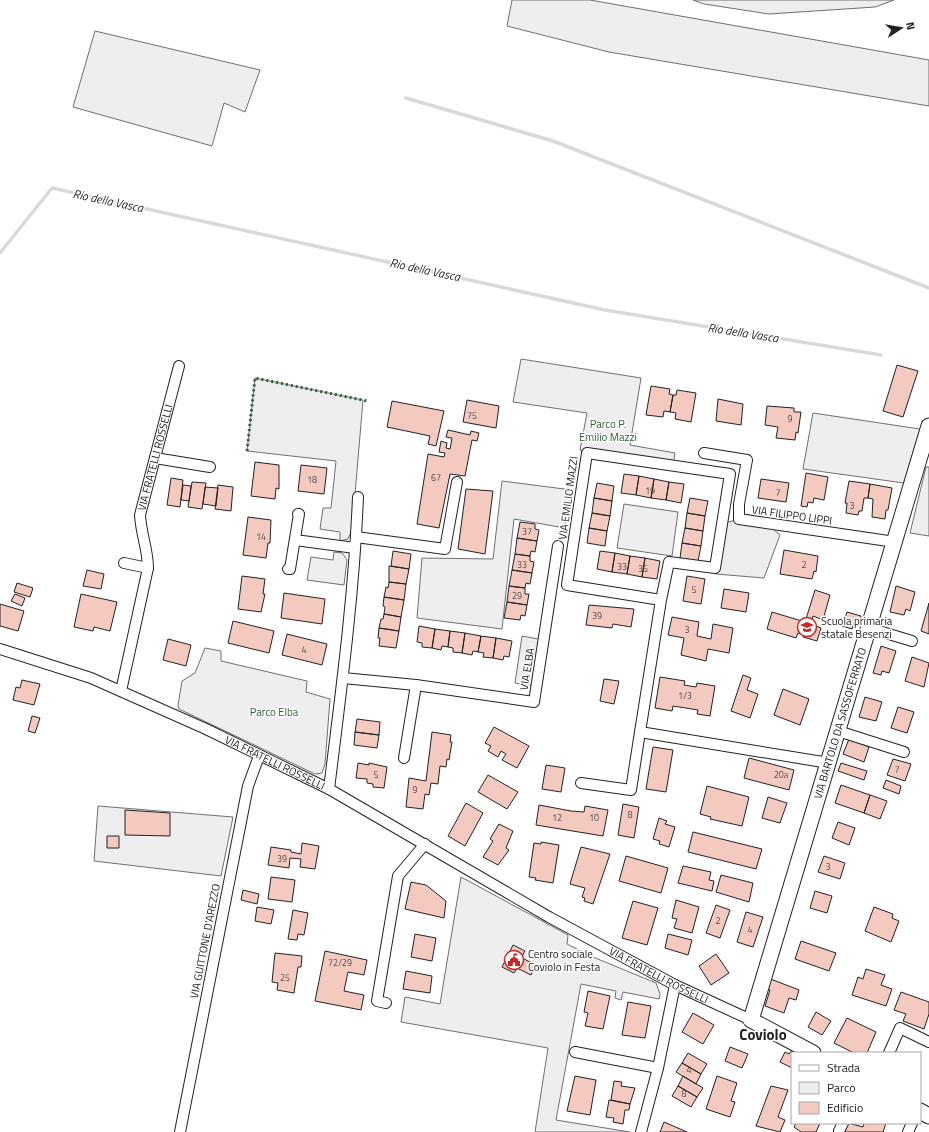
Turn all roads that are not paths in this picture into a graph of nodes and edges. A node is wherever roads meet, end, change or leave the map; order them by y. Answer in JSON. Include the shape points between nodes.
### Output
{"nodes":[{"id":1,"x":179,"y":366,"type":"dead end"},
{"id":2,"x":929,"y":426,"type":"edge"},
{"id":3,"x":704,"y":454,"type":"dead end"},
{"id":4,"x":155,"y":458,"type":"junction"},
{"id":5,"x":210,"y":467,"type":"dead end"},
{"id":6,"x":457,"y":482,"type":"dead end"},
{"id":7,"x":358,"y":497,"type":"dead end"},
{"id":8,"x":298,"y":514,"type":"dead end"},
{"id":9,"x":356,"y":537,"type":"junction"},
{"id":10,"x":295,"y":540,"type":"junction"},
{"id":11,"x":894,"y":542,"type":"junction"},
{"id":12,"x":558,"y":546,"type":"dead end"},
{"id":13,"x":355,"y":548,"type":"junction"},
{"id":14,"x":124,"y":563,"type":"dead end"},
{"id":15,"x":148,"y":568,"type":"junction"},
{"id":16,"x":288,"y":569,"type":"dead end"},
{"id":17,"x":662,"y":600,"type":"junction"},
{"id":18,"x":868,"y":628,"type":"junction"},
{"id":19,"x":912,"y":641,"type":"dead end"},
{"id":20,"x":0,"y":649,"type":"edge"},
{"id":21,"x":343,"y":678,"type":"junction"},
{"id":22,"x":416,"y":685,"type":"junction"},
{"id":23,"x":121,"y":690,"type":"junction"},
{"id":24,"x":838,"y":731,"type":"junction"},
{"id":25,"x":640,"y":732,"type":"junction"},
{"id":26,"x":904,"y":752,"type":"dead end"},
{"id":27,"x":259,"y":756,"type":"junction"},
{"id":28,"x":404,"y":758,"type":"dead end"},
{"id":29,"x":829,"y":763,"type":"junction"},
{"id":30,"x":581,"y":783,"type":"dead end"},
{"id":31,"x":329,"y":790,"type":"junction"},
{"id":32,"x":425,"y":844,"type":"junction"},
{"id":33,"x":675,"y":985,"type":"junction"},
{"id":34,"x":386,"y":1003,"type":"dead end"},
{"id":35,"x":751,"y":1020,"type":"junction"},
{"id":36,"x":929,"y":1042,"type":"edge"},
{"id":37,"x":575,"y":1052,"type":"dead end"},
{"id":38,"x":811,"y":1052,"type":"edge"},
{"id":39,"x":889,"y":1052,"type":"edge"},
{"id":40,"x":658,"y":1068,"type":"junction"},
{"id":41,"x":180,"y":1132,"type":"edge"},
{"id":42,"x":641,"y":1132,"type":"edge"}],
"edges":[{"from":1,"to":4,"type":"street","name":"VIA FRATELLI ROSSELLI"},
{"from":2,"to":11,"type":"street","name":"VIA BARTOLO DA SASSOFERRATO"},
{"from":3,"to":11,"type":"street","name":"VIA FILIPPO LIPPI","via":[[747,460],[739,504],[739,519]]},
{"from":4,"to":5,"type":"street"},
{"from":4,"to":15,"type":"street","name":"VIA FRATELLI ROSSELLI","via":[[140,515]]},
{"from":6,"to":9,"type":"street","via":[[444,549]]},
{"from":7,"to":9,"type":"street"},
{"from":8,"to":10,"type":"street"},
{"from":9,"to":13,"type":"street"},
{"from":10,"to":13,"type":"street"},
{"from":10,"to":16,"type":"street"},
{"from":11,"to":18,"type":"street","name":"VIA BARTOLO DA SASSOFERRATO"},
{"from":12,"to":22,"type":"street","name":"VIA ELBA","via":[[534,702]]},
{"from":13,"to":21,"type":"street"},
{"from":14,"to":15,"type":"street"},
{"from":15,"to":23,"type":"street","name":"VIA FRATELLI ROSSELLI"},
{"from":17,"to":17,"type":"street","name":"VIA EMILIO MAZZI","via":[[669,562],[715,568],[730,474],[587,453],[567,585]]},
{"from":17,"to":25,"type":"street","name":"VIA EMILIO MAZZI"},
{"from":18,"to":19,"type":"street"},
{"from":18,"to":24,"type":"street","name":"VIA BARTOLO DA SASSOFERRATO"},
{"from":20,"to":23,"type":"street","name":"VIA FRATELLI ROSSELLI"},
{"from":21,"to":22,"type":"street","name":"VIA ELBA"},
{"from":21,"to":31,"type":"street"},
{"from":22,"to":28,"type":"street"},
{"from":23,"to":27,"type":"street","name":"VIA FRATELLI ROSSELLI"},
{"from":24,"to":26,"type":"street"},
{"from":24,"to":29,"type":"street","name":"VIA BARTOLO DA SASSOFERRATO"},
{"from":25,"to":29,"type":"street"},
{"from":25,"to":30,"type":"street","name":"VIA EMILIO MAZZI","via":[[631,790]]},
{"from":27,"to":31,"type":"street","name":"VIA FRATELLI ROSSELLI"},
{"from":27,"to":41,"type":"street","name":"VIA GUITTONE D'AREZZO","via":[[246,792]]},
{"from":29,"to":35,"type":"street","name":"VIA BARTOLO DA SASSOFERRATO","via":[[768,957]]},
{"from":31,"to":32,"type":"street","name":"VIA FRATELLI ROSSELLI"},
{"from":32,"to":33,"type":"street","name":"VIA FRATELLI ROSSELLI","via":[[549,917]]},
{"from":32,"to":34,"type":"street","via":[[398,876],[377,1001]]},
{"from":33,"to":35,"type":"street","name":"VIA FRATELLI ROSSELLI"},
{"from":33,"to":40,"type":"street"},
{"from":35,"to":38,"type":"street","name":"VIA FRATELLI ROSSELLI"},
{"from":36,"to":39,"type":"street","via":[[900,1028]]},
{"from":37,"to":40,"type":"street"},
{"from":40,"to":42,"type":"street"}]}
